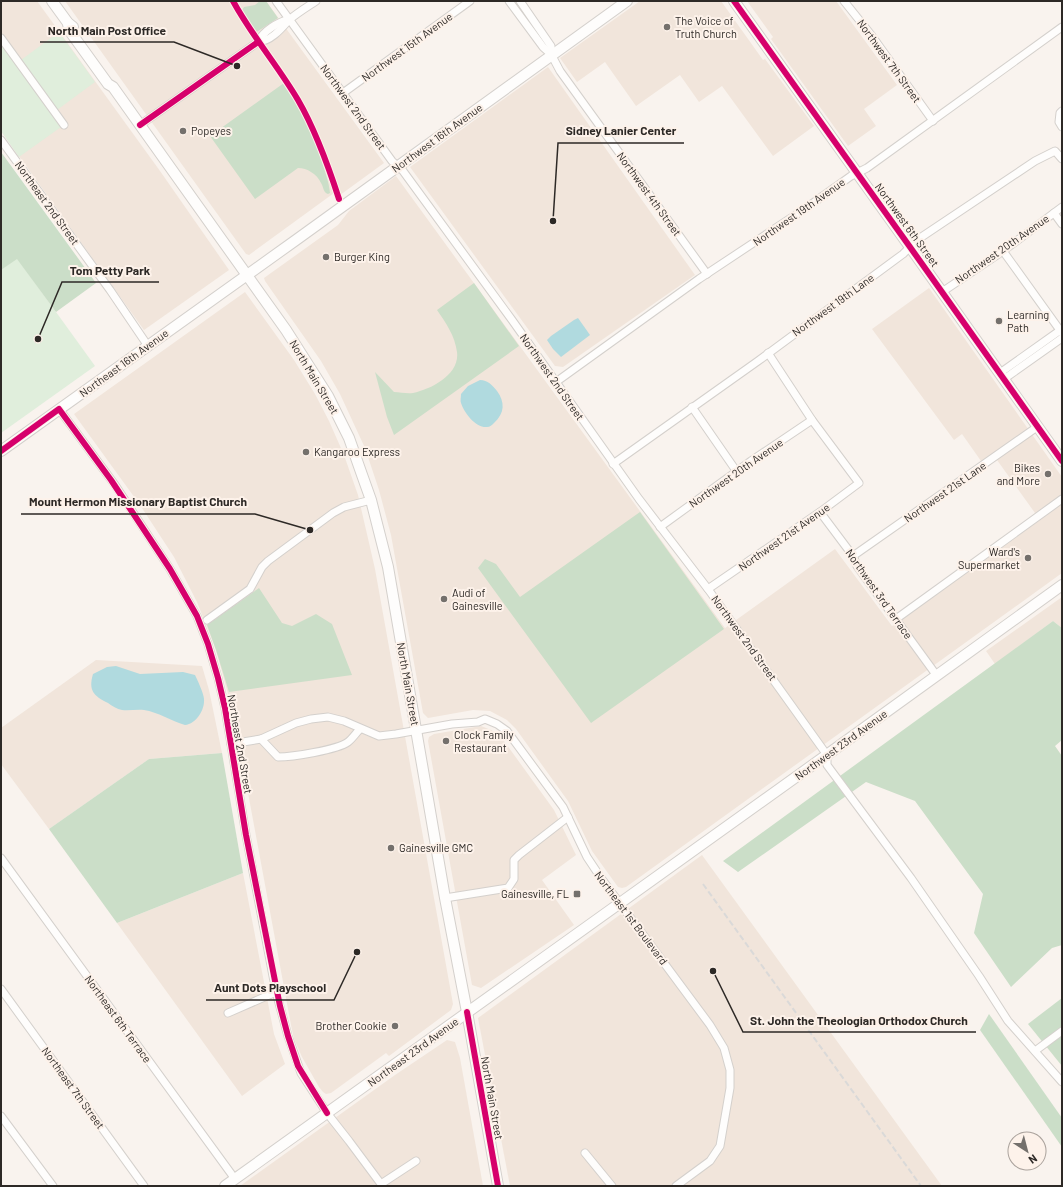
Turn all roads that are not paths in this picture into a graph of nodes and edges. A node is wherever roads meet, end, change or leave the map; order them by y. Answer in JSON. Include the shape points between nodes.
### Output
{"nodes":[{"id":1,"x":52,"y":1,"type":"edge"},
{"id":2,"x":276,"y":1,"type":"edge"},
{"id":3,"x":316,"y":1,"type":"edge"},
{"id":4,"x":470,"y":1,"type":"edge"},
{"id":5,"x":509,"y":1,"type":"edge"},
{"id":6,"x":520,"y":1,"type":"edge"},
{"id":7,"x":626,"y":1,"type":"edge"},
{"id":8,"x":734,"y":1,"type":"edge"},
{"id":9,"x":844,"y":1,"type":"edge"},
{"id":10,"x":290,"y":20,"type":"junction"},
{"id":11,"x":1062,"y":27,"type":"edge"},
{"id":12,"x":1,"y":38,"type":"edge"},
{"id":13,"x":552,"y":54,"type":"junction"},
{"id":14,"x":343,"y":93,"type":"junction"},
{"id":15,"x":1062,"y":111,"type":"edge"},
{"id":16,"x":933,"y":121,"type":"junction"},
{"id":17,"x":64,"y":125,"type":"dead end"},
{"id":18,"x":140,"y":126,"type":"junction"},
{"id":19,"x":1062,"y":127,"type":"edge"},
{"id":20,"x":1,"y":140,"type":"edge"},
{"id":21,"x":1062,"y":159,"type":"edge"},
{"id":22,"x":398,"y":167,"type":"junction"},
{"id":23,"x":857,"y":172,"type":"junction"},
{"id":24,"x":1062,"y":207,"type":"edge"},
{"id":25,"x":1054,"y":213,"type":"junction"},
{"id":26,"x":1062,"y":224,"type":"edge"},
{"id":27,"x":910,"y":247,"type":"junction"},
{"id":28,"x":1003,"y":251,"type":"junction"},
{"id":29,"x":707,"y":274,"type":"junction"},
{"id":30,"x":247,"y":276,"type":"junction"},
{"id":31,"x":942,"y":292,"type":"junction"},
{"id":32,"x":1061,"y":331,"type":"edge"},
{"id":33,"x":1062,"y":338,"type":"edge"},
{"id":34,"x":148,"y":346,"type":"junction"},
{"id":35,"x":768,"y":353,"type":"junction"},
{"id":36,"x":1002,"y":376,"type":"junction"},
{"id":37,"x":556,"y":382,"type":"junction"},
{"id":38,"x":692,"y":407,"type":"junction"},
{"id":39,"x":59,"y":409,"type":"junction"},
{"id":40,"x":812,"y":420,"type":"junction"},
{"id":41,"x":1037,"y":427,"type":"junction"},
{"id":42,"x":1,"y":451,"type":"edge"},
{"id":43,"x":1062,"y":462,"type":"edge"},
{"id":44,"x":613,"y":464,"type":"junction"},
{"id":45,"x":737,"y":472,"type":"junction"},
{"id":46,"x":1062,"y":499,"type":"edge"},
{"id":47,"x":371,"y":500,"type":"junction"},
{"id":48,"x":820,"y":512,"type":"junction"},
{"id":49,"x":660,"y":527,"type":"junction"},
{"id":50,"x":853,"y":556,"type":"junction"},
{"id":51,"x":1062,"y":585,"type":"edge"},
{"id":52,"x":708,"y":589,"type":"junction"},
{"id":53,"x":896,"y":619,"type":"junction"},
{"id":54,"x":207,"y":620,"type":"dead end"},
{"id":55,"x":937,"y":676,"type":"junction"},
{"id":56,"x":360,"y":729,"type":"junction"},
{"id":57,"x":416,"y":730,"type":"junction"},
{"id":58,"x":261,"y":739,"type":"junction"},
{"id":59,"x":231,"y":744,"type":"junction"},
{"id":60,"x":827,"y":755,"type":"junction"},
{"id":61,"x":568,"y":817,"type":"junction"},
{"id":62,"x":1,"y":858,"type":"edge"},
{"id":63,"x":445,"y":898,"type":"junction"},
{"id":64,"x":620,"y":904,"type":"junction"},
{"id":65,"x":1,"y":989,"type":"edge"},
{"id":66,"x":276,"y":992,"type":"junction"},
{"id":67,"x":467,"y":1012,"type":"junction"},
{"id":68,"x":228,"y":1013,"type":"dead end"},
{"id":69,"x":1062,"y":1031,"type":"edge"},
{"id":70,"x":1035,"y":1052,"type":"junction"},
{"id":71,"x":1062,"y":1082,"type":"edge"},
{"id":72,"x":327,"y":1113,"type":"junction"},
{"id":73,"x":1,"y":1116,"type":"edge"},
{"id":74,"x":586,"y":1153,"type":"dead end"},
{"id":75,"x":416,"y":1161,"type":"dead end"},
{"id":76,"x":235,"y":1179,"type":"junction"},
{"id":77,"x":53,"y":1186,"type":"edge"},
{"id":78,"x":144,"y":1186,"type":"edge"},
{"id":79,"x":225,"y":1186,"type":"edge"},
{"id":80,"x":498,"y":1186,"type":"edge"},
{"id":81,"x":612,"y":1186,"type":"edge"},
{"id":82,"x":676,"y":1186,"type":"edge"}],
"edges":[{"from":1,"to":18,"type":"main road","name":"North Main Street","via":[[68,24],[74,27],[90,48]]},
{"from":2,"to":10,"type":"street","name":"Northwest 2nd Street"},
{"from":3,"to":10,"type":"street"},
{"from":4,"to":14,"type":"street","name":"Northwest 15th Avenue"},
{"from":5,"to":13,"type":"street","name":"Northwest 4th Street","via":[[543,47]]},
{"from":6,"to":13,"type":"street","name":"Northwest 4th Street","via":[[551,46]]},
{"from":7,"to":13,"type":"main road","name":"Northwest 16th Avenue"},
{"from":8,"to":23,"type":"main road","name":"Northwest 6th Street"},
{"from":9,"to":16,"type":"street","name":"Northwest 7th Street"},
{"from":10,"to":14,"type":"street","name":"Northwest 2nd Street"},
{"from":10,"to":18,"type":"street","via":[[284,28],[264,42],[258,42]]},
{"from":11,"to":16,"type":"street","name":"Northwest 19th Avenue"},
{"from":12,"to":17,"type":"street"},
{"from":13,"to":22,"type":"main road","name":"Northwest 16th Avenue"},
{"from":13,"to":29,"type":"street","name":"Northwest 4th Street","via":[[560,71]]},
{"from":14,"to":22,"type":"street","name":"Northwest 2nd Street"},
{"from":15,"to":19,"type":"street","via":[[1059,122]]},
{"from":16,"to":23,"type":"street","name":"Northwest 19th Avenue","via":[[867,168]]},
{"from":18,"to":30,"type":"main road","name":"North Main Street"},
{"from":20,"to":34,"type":"street","name":"Northeast 2nd Street"},
{"from":21,"to":27,"type":"street","name":"Northwest 19th Lane","via":[[1055,151],[1025,167]]},
{"from":22,"to":30,"type":"main road","name":"Northwest 16th Avenue"},
{"from":22,"to":37,"type":"street","name":"Northwest 2nd Street"},
{"from":23,"to":27,"type":"main road","name":"Northwest 6th Street"},
{"from":23,"to":29,"type":"street","name":"Northwest 19th Avenue"},
{"from":24,"to":25,"type":"street","name":"Northwest 20th Avenue"},
{"from":25,"to":26,"type":"street"},
{"from":25,"to":28,"type":"street","name":"Northwest 20th Avenue"},
{"from":27,"to":31,"type":"main road","name":"Northwest 6th Street"},
{"from":27,"to":35,"type":"street","name":"Northwest 19th Lane"},
{"from":28,"to":31,"type":"street","name":"Northwest 20th Avenue"},
{"from":28,"to":32,"type":"street"},
{"from":29,"to":37,"type":"street","name":"Northwest 19th Avenue"},
{"from":30,"to":34,"type":"main road","name":"Northeast 16th Avenue"},
{"from":30,"to":47,"type":"main road","name":"North Main Street","via":[[286,330],[328,396],[349,438]]},
{"from":31,"to":36,"type":"main road","name":"Northwest 6th Street"},
{"from":32,"to":36,"type":"street"},
{"from":33,"to":36,"type":"street"},
{"from":34,"to":39,"type":"main road","name":"Northeast 16th Avenue"},
{"from":35,"to":38,"type":"street","name":"Northwest 19th Lane"},
{"from":35,"to":40,"type":"street"},
{"from":36,"to":41,"type":"main road","name":"Northwest 6th Street"},
{"from":37,"to":44,"type":"street","name":"Northwest 2nd Street"},
{"from":38,"to":44,"type":"street","name":"Northwest 19th Lane"},
{"from":38,"to":45,"type":"street"},
{"from":39,"to":42,"type":"main road","name":"Northeast 16th Avenue"},
{"from":39,"to":59,"type":"street","name":"Northeast 2nd Street","via":[[115,485],[170,569],[197,616],[218,678]]},
{"from":40,"to":45,"type":"street","name":"Northwest 20th Avenue"},
{"from":40,"to":48,"type":"street","name":"Northwest 21st Avenue","via":[[859,483]]},
{"from":41,"to":43,"type":"main road","name":"Northwest 6th Street"},
{"from":41,"to":50,"type":"street","name":"Northwest 21st Lane"},
{"from":44,"to":49,"type":"street","name":"Northwest 2nd Street"},
{"from":45,"to":49,"type":"street","name":"Northwest 20th Avenue"},
{"from":46,"to":53,"type":"street"},
{"from":47,"to":54,"type":"street","via":[[333,512],[262,567],[250,589]]},
{"from":47,"to":57,"type":"main road","name":"North Main Street","via":[[388,567]]},
{"from":48,"to":50,"type":"street","name":"Northwest 3rd Terrace"},
{"from":48,"to":52,"type":"street","name":"Northwest 21st Avenue"},
{"from":49,"to":52,"type":"street","name":"Northwest 2nd Street"},
{"from":50,"to":53,"type":"street","name":"Northwest 3rd Terrace","via":[[857,566]]},
{"from":51,"to":55,"type":"main road","name":"Northwest 23rd Avenue"},
{"from":52,"to":60,"type":"street","name":"Northwest 2nd Street"},
{"from":53,"to":55,"type":"street","name":"Northwest 3rd Terrace"},
{"from":55,"to":60,"type":"main road","name":"Northwest 23rd Avenue"},
{"from":56,"to":57,"type":"street","name":"Northeast 1st Boulevard","via":[[379,736]]},
{"from":56,"to":58,"type":"street","name":"Northeast 1st Boulevard","via":[[328,717],[296,723]]},
{"from":56,"to":58,"type":"street","via":[[347,742],[337,747],[291,757],[278,757]]},
{"from":57,"to":61,"type":"street","name":"Northeast 1st Boulevard","via":[[485,719],[502,727]]},
{"from":57,"to":63,"type":"main road","name":"North Main Street"},
{"from":58,"to":59,"type":"street","name":"Northeast 1st Boulevard"},
{"from":59,"to":66,"type":"street","name":"Northeast 2nd Street"},
{"from":60,"to":64,"type":"main road","name":"Northwest 23rd Avenue"},
{"from":60,"to":70,"type":"street","name":"Northwest 2nd Street","via":[[827,765],[916,885],[1008,1022]]},
{"from":61,"to":63,"type":"street","via":[[514,860],[514,879],[508,888]]},
{"from":61,"to":64,"type":"street","name":"Northeast 1st Boulevard","via":[[587,857]]},
{"from":62,"to":76,"type":"street","name":"Northeast 6th Terrace"},
{"from":63,"to":67,"type":"main road","name":"North Main Street"},
{"from":64,"to":67,"type":"main road","name":"Northeast 23rd Avenue"},
{"from":64,"to":82,"type":"street","name":"Northeast 1st Boulevard","via":[[710,1025],[724,1048],[730,1070],[730,1088],[720,1146],[710,1161]]},
{"from":65,"to":78,"type":"street","name":"Northeast 7th Street"},
{"from":66,"to":68,"type":"street"},
{"from":66,"to":72,"type":"street","name":"Northeast 2nd Street","via":[[301,1073]]},
{"from":67,"to":72,"type":"main road","name":"Northeast 23rd Avenue"},
{"from":67,"to":80,"type":"main road","name":"North Main Street"},
{"from":69,"to":70,"type":"street"},
{"from":70,"to":71,"type":"street","name":"Northwest 2nd Street"},
{"from":72,"to":75,"type":"street","name":"Northeast 2nd Street","via":[[381,1184]]},
{"from":72,"to":76,"type":"main road","name":"Northeast 23rd Avenue"},
{"from":73,"to":77,"type":"street"},
{"from":74,"to":81,"type":"street"},
{"from":76,"to":79,"type":"main road","name":"Northeast 23rd Avenue"}]}
